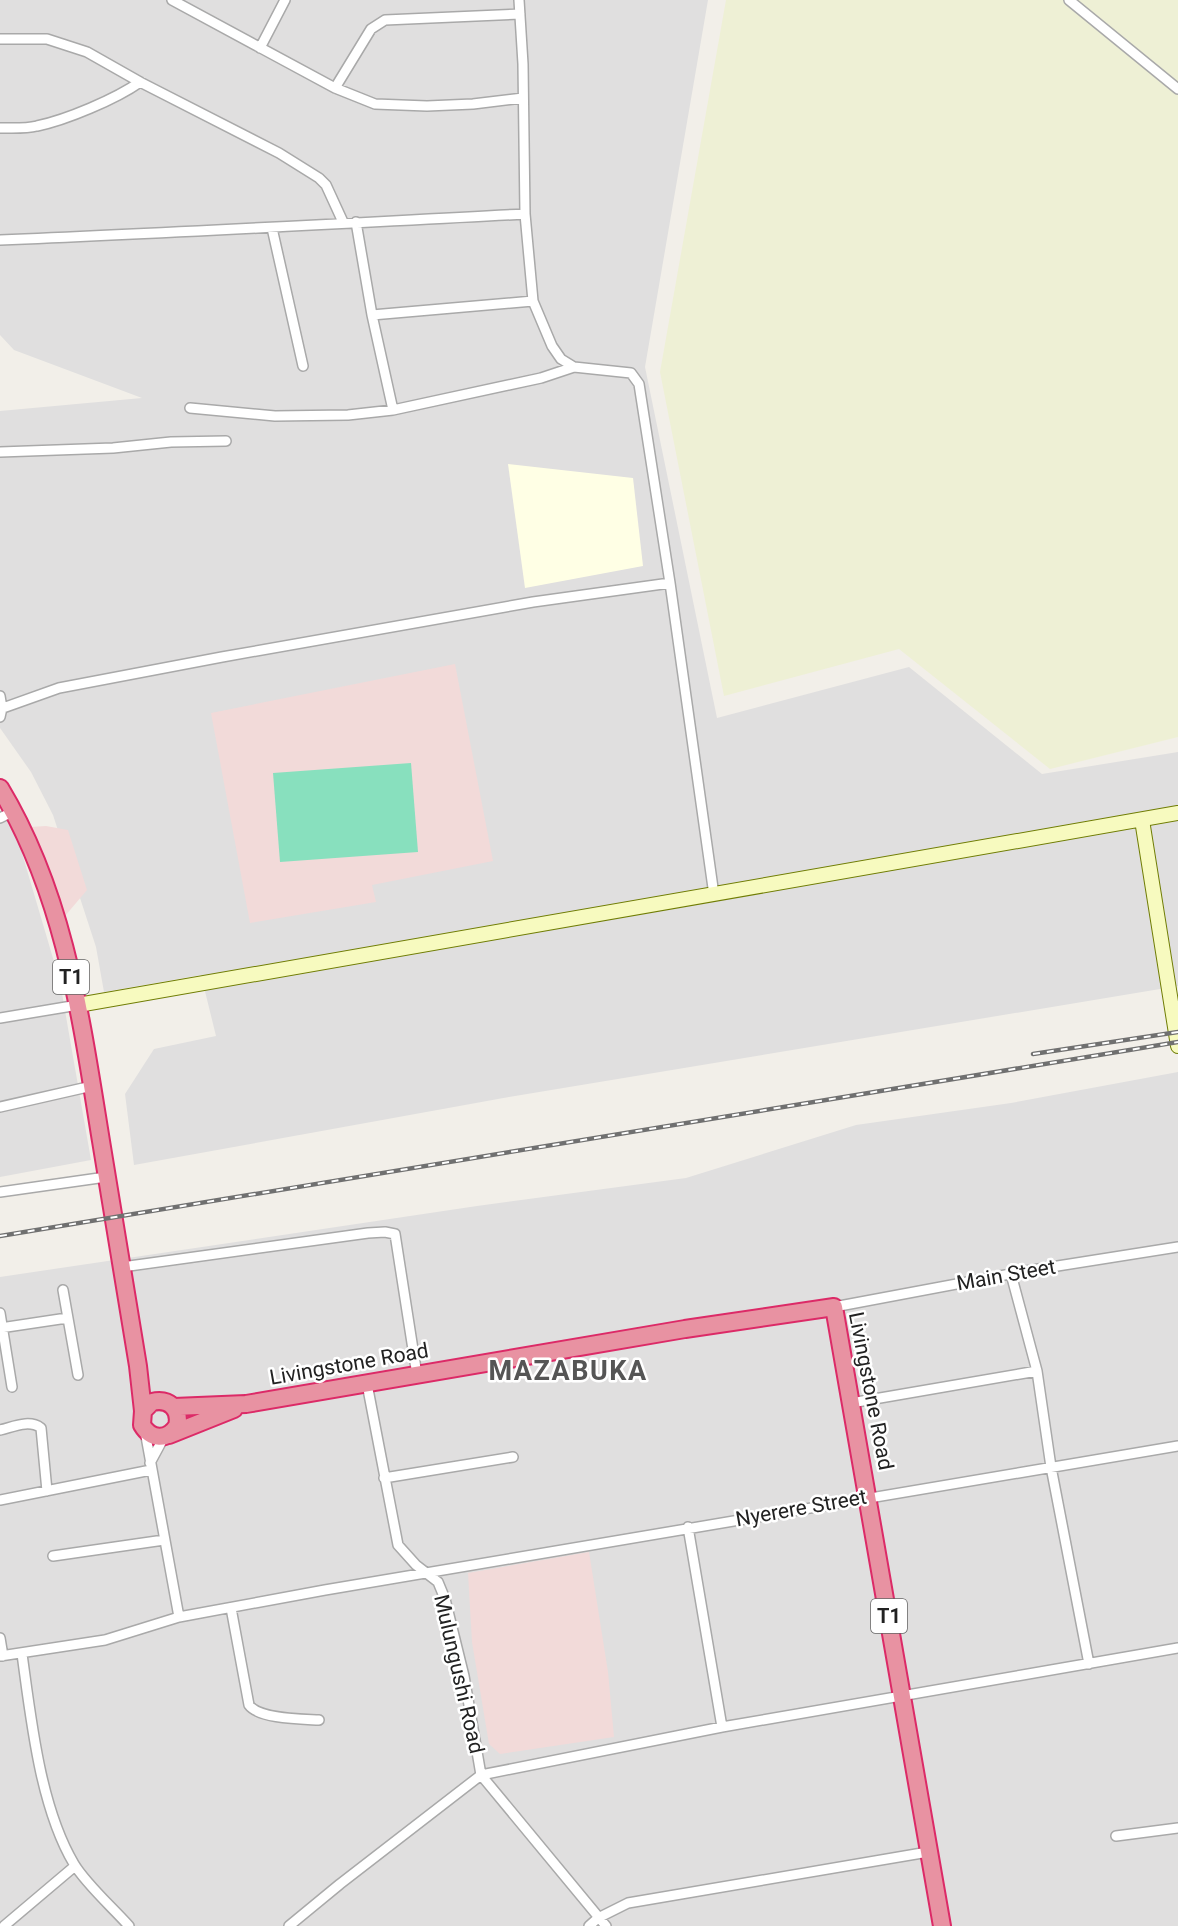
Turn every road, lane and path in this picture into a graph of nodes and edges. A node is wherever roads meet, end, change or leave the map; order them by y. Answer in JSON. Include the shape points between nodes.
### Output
{"nodes":[{"id":1,"x":172,"y":0,"type":"edge"},
{"id":2,"x":285,"y":0,"type":"edge"},
{"id":3,"x":519,"y":0,"type":"edge"},
{"id":4,"x":1070,"y":0,"type":"edge"},
{"id":5,"x":188,"y":4,"type":"edge"},
{"id":6,"x":520,"y":14,"type":"junction"},
{"id":7,"x":0,"y":39,"type":"edge"},
{"id":8,"x":260,"y":48,"type":"junction"},
{"id":9,"x":140,"y":82,"type":"junction"},
{"id":10,"x":335,"y":88,"type":"junction"},
{"id":11,"x":1178,"y":89,"type":"edge"},
{"id":12,"x":523,"y":98,"type":"junction"},
{"id":13,"x":0,"y":128,"type":"edge"},
{"id":14,"x":525,"y":214,"type":"junction"},
{"id":15,"x":343,"y":222,"type":"junction"},
{"id":16,"x":356,"y":222,"type":"junction"},
{"id":17,"x":272,"y":228,"type":"junction"},
{"id":18,"x":0,"y":240,"type":"edge"},
{"id":19,"x":533,"y":302,"type":"junction"},
{"id":20,"x":372,"y":315,"type":"junction"},
{"id":21,"x":303,"y":366,"type":"dead end"},
{"id":22,"x":574,"y":367,"type":"junction"},
{"id":23,"x":190,"y":408,"type":"dead end"},
{"id":24,"x":393,"y":410,"type":"junction"},
{"id":25,"x":226,"y":441,"type":"dead end"},
{"id":26,"x":0,"y":452,"type":"edge"},
{"id":27,"x":670,"y":583,"type":"junction"},
{"id":28,"x":0,"y":696,"type":"edge"},
{"id":29,"x":1,"y":712,"type":"edge"},
{"id":30,"x":0,"y":788,"type":"edge"},
{"id":31,"x":1178,"y":813,"type":"edge"},
{"id":32,"x":7,"y":814,"type":"edge"},
{"id":33,"x":1142,"y":820,"type":"junction"},
{"id":34,"x":714,"y":895,"type":"junction"},
{"id":35,"x":78,"y":1005,"type":"junction"},
{"id":36,"x":0,"y":1018,"type":"edge"},
{"id":37,"x":1178,"y":1046,"type":"edge"},
{"id":38,"x":92,"y":1086,"type":"junction"},
{"id":39,"x":0,"y":1107,"type":"edge"},
{"id":40,"x":106,"y":1177,"type":"junction"},
{"id":41,"x":0,"y":1192,"type":"edge"},
{"id":42,"x":1178,"y":1247,"type":"edge"},
{"id":43,"x":122,"y":1267,"type":"junction"},
{"id":44,"x":1011,"y":1274,"type":"junction"},
{"id":45,"x":63,"y":1290,"type":"dead end"},
{"id":46,"x":834,"y":1307,"type":"junction"},
{"id":47,"x":0,"y":1313,"type":"edge"},
{"id":48,"x":67,"y":1318,"type":"junction"},
{"id":49,"x":1,"y":1328,"type":"edge"},
{"id":50,"x":138,"y":1366,"type":"junction"},
{"id":51,"x":1037,"y":1371,"type":"junction"},
{"id":52,"x":78,"y":1375,"type":"dead end"},
{"id":53,"x":417,"y":1376,"type":"junction"},
{"id":54,"x":367,"y":1384,"type":"junction"},
{"id":55,"x":12,"y":1387,"type":"dead end"},
{"id":56,"x":158,"y":1401,"type":"junction"},
{"id":57,"x":851,"y":1403,"type":"junction"},
{"id":58,"x":246,"y":1404,"type":"junction"},
{"id":59,"x":174,"y":1407,"type":"junction"},
{"id":60,"x":143,"y":1411,"type":"junction"},
{"id":61,"x":144,"y":1429,"type":"junction"},
{"id":62,"x":0,"y":1430,"type":"edge"},
{"id":63,"x":166,"y":1436,"type":"junction"},
{"id":64,"x":1178,"y":1446,"type":"edge"},
{"id":65,"x":513,"y":1457,"type":"dead end"},
{"id":66,"x":150,"y":1467,"type":"junction"},
{"id":67,"x":1051,"y":1467,"type":"junction"},
{"id":68,"x":384,"y":1478,"type":"junction"},
{"id":69,"x":47,"y":1491,"type":"junction"},
{"id":70,"x":868,"y":1497,"type":"junction"},
{"id":71,"x":0,"y":1499,"type":"edge"},
{"id":72,"x":688,"y":1527,"type":"junction"},
{"id":73,"x":164,"y":1540,"type":"junction"},
{"id":74,"x":53,"y":1556,"type":"dead end"},
{"id":75,"x":424,"y":1573,"type":"junction"},
{"id":76,"x":231,"y":1608,"type":"junction"},
{"id":77,"x":180,"y":1617,"type":"junction"},
{"id":78,"x":0,"y":1638,"type":"edge"},
{"id":79,"x":1178,"y":1648,"type":"edge"},
{"id":80,"x":22,"y":1654,"type":"junction"},
{"id":81,"x":2,"y":1656,"type":"edge"},
{"id":82,"x":1089,"y":1664,"type":"junction"},
{"id":83,"x":903,"y":1696,"type":"junction"},
{"id":84,"x":319,"y":1720,"type":"dead end"},
{"id":85,"x":722,"y":1727,"type":"junction"},
{"id":86,"x":482,"y":1775,"type":"junction"},
{"id":87,"x":1178,"y":1827,"type":"edge"},
{"id":88,"x":1116,"y":1836,"type":"dead end"},
{"id":89,"x":928,"y":1852,"type":"junction"},
{"id":90,"x":75,"y":1866,"type":"junction"},
{"id":91,"x":598,"y":1918,"type":"junction"},
{"id":92,"x":4,"y":1926,"type":"edge"},
{"id":93,"x":129,"y":1926,"type":"edge"},
{"id":94,"x":289,"y":1926,"type":"edge"},
{"id":95,"x":589,"y":1926,"type":"edge"},
{"id":96,"x":606,"y":1926,"type":"edge"},
{"id":97,"x":942,"y":1926,"type":"edge"}],
"edges":[{"from":1,"to":5,"type":"street"},
{"from":2,"to":8,"type":"street"},
{"from":3,"to":6,"type":"street"},
{"from":4,"to":11,"type":"street"},
{"from":5,"to":8,"type":"street"},
{"from":6,"to":10,"type":"street","via":[[385,20],[371,29]]},
{"from":6,"to":12,"type":"street"},
{"from":7,"to":9,"type":"street","via":[[47,39],[66,44]]},
{"from":8,"to":10,"type":"street"},
{"from":9,"to":13,"type":"street","via":[[36,127]]},
{"from":9,"to":15,"type":"street","via":[[279,153],[319,178]]},
{"from":10,"to":12,"type":"street","via":[[375,104],[394,106]]},
{"from":12,"to":14,"type":"street"},
{"from":14,"to":16,"type":"street"},
{"from":14,"to":19,"type":"street"},
{"from":15,"to":16,"type":"street"},
{"from":15,"to":17,"type":"street"},
{"from":16,"to":20,"type":"street"},
{"from":17,"to":18,"type":"street"},
{"from":17,"to":21,"type":"street"},
{"from":19,"to":20,"type":"street"},
{"from":19,"to":22,"type":"street","via":[[552,346],[561,359]]},
{"from":20,"to":24,"type":"street"},
{"from":22,"to":24,"type":"street","via":[[541,378]]},
{"from":22,"to":27,"type":"street","via":[[624,371],[631,373],[639,384]]},
{"from":23,"to":24,"type":"street","via":[[303,417]]},
{"from":25,"to":26,"type":"street"},
{"from":27,"to":29,"type":"street","via":[[533,602],[59,688]]},
{"from":27,"to":34,"type":"street"},
{"from":28,"to":29,"type":"street"},
{"from":30,"to":32,"type":"highway","number":"T1"},
{"from":31,"to":33,"type":"main road"},
{"from":32,"to":35,"type":"highway","number":"T1","via":[[41,870],[56,912]]},
{"from":33,"to":34,"type":"main road"},
{"from":33,"to":37,"type":"main road"},
{"from":34,"to":35,"type":"main road"},
{"from":35,"to":36,"type":"street"},
{"from":35,"to":38,"type":"highway","number":"T1"},
{"from":38,"to":39,"type":"street"},
{"from":38,"to":40,"type":"highway","number":"T1"},
{"from":40,"to":41,"type":"street"},
{"from":40,"to":43,"type":"highway","number":"T1"},
{"from":42,"to":44,"type":"street","name":"Main Steet"},
{"from":43,"to":50,"type":"highway","number":"T1"},
{"from":43,"to":53,"type":"street","via":[[368,1233],[395,1234]]},
{"from":44,"to":46,"type":"street","name":"Main Steet"},
{"from":44,"to":51,"type":"street"},
{"from":45,"to":48,"type":"street"},
{"from":46,"to":53,"type":"highway","name":"Livingstone Road"},
{"from":46,"to":57,"type":"highway","name":"Livingstone Road","number":"T1"},
{"from":47,"to":49,"type":"street"},
{"from":48,"to":49,"type":"street"},
{"from":48,"to":52,"type":"street"},
{"from":49,"to":55,"type":"street"},
{"from":50,"to":56,"type":"highway","number":"T1"},
{"from":50,"to":60,"type":"highway","number":"T1"},
{"from":51,"to":57,"type":"street"},
{"from":51,"to":67,"type":"street"},
{"from":53,"to":54,"type":"highway","name":"Livingstone Road"},
{"from":54,"to":58,"type":"highway","name":"Livingstone Road"},
{"from":54,"to":68,"type":"street","name":"Mulungushi Road"},
{"from":56,"to":59,"type":"highway","name":"Livingstone Road"},
{"from":56,"to":60,"type":"highway"},
{"from":57,"to":70,"type":"highway","name":"Livingstone Road","number":"T1"},
{"from":58,"to":59,"type":"highway","name":"Livingstone Road"},
{"from":58,"to":63,"type":"highway","name":"Livingstone Road"},
{"from":59,"to":63,"type":"highway","via":[[177,1426]]},
{"from":60,"to":61,"type":"highway","number":"T1"},
{"from":61,"to":63,"type":"highway","via":[[156,1437]]},
{"from":61,"to":66,"type":"street"},
{"from":62,"to":69,"type":"street","via":[[34,1424],[41,1428]]},
{"from":63,"to":66,"type":"street"},
{"from":64,"to":67,"type":"street","name":"Nyerere Street"},
{"from":65,"to":68,"type":"street"},
{"from":66,"to":69,"type":"street"},
{"from":66,"to":73,"type":"street"},
{"from":67,"to":70,"type":"street","name":"Nyerere Street"},
{"from":67,"to":82,"type":"street"},
{"from":68,"to":75,"type":"street","name":"Mulungushi Road","via":[[398,1545]]},
{"from":69,"to":71,"type":"street"},
{"from":70,"to":72,"type":"street","name":"Nyerere Street"},
{"from":70,"to":83,"type":"highway","name":"Livingstone Road","number":"T1"},
{"from":72,"to":75,"type":"street","name":"Nyerere Street"},
{"from":72,"to":85,"type":"street"},
{"from":73,"to":74,"type":"street"},
{"from":73,"to":77,"type":"street"},
{"from":75,"to":76,"type":"street","name":"Nyerere Street"},
{"from":75,"to":86,"type":"street","name":"Mulungushi Road","via":[[438,1582],[445,1599]]},
{"from":76,"to":77,"type":"street","name":"Nyerere Street"},
{"from":76,"to":84,"type":"street","via":[[253,1711]]},
{"from":77,"to":80,"type":"street","name":"Nyerere Street","via":[[105,1640]]},
{"from":78,"to":81,"type":"street"},
{"from":79,"to":82,"type":"street"},
{"from":80,"to":81,"type":"street","name":"Nyerere Street"},
{"from":80,"to":90,"type":"street","via":[[30,1717],[48,1799],[56,1827]]},
{"from":82,"to":83,"type":"street"},
{"from":83,"to":85,"type":"street"},
{"from":83,"to":89,"type":"highway","name":"Livingstone Road","number":"T1"},
{"from":85,"to":86,"type":"street"},
{"from":86,"to":91,"type":"street"},
{"from":86,"to":94,"type":"street","name":"Mulungushi Road"},
{"from":87,"to":88,"type":"street"},
{"from":89,"to":91,"type":"street","via":[[628,1903]]},
{"from":89,"to":97,"type":"highway","name":"Livingstone Road","number":"T1"},
{"from":90,"to":92,"type":"street"},
{"from":90,"to":93,"type":"street"},
{"from":91,"to":95,"type":"street"},
{"from":91,"to":96,"type":"street"}]}
